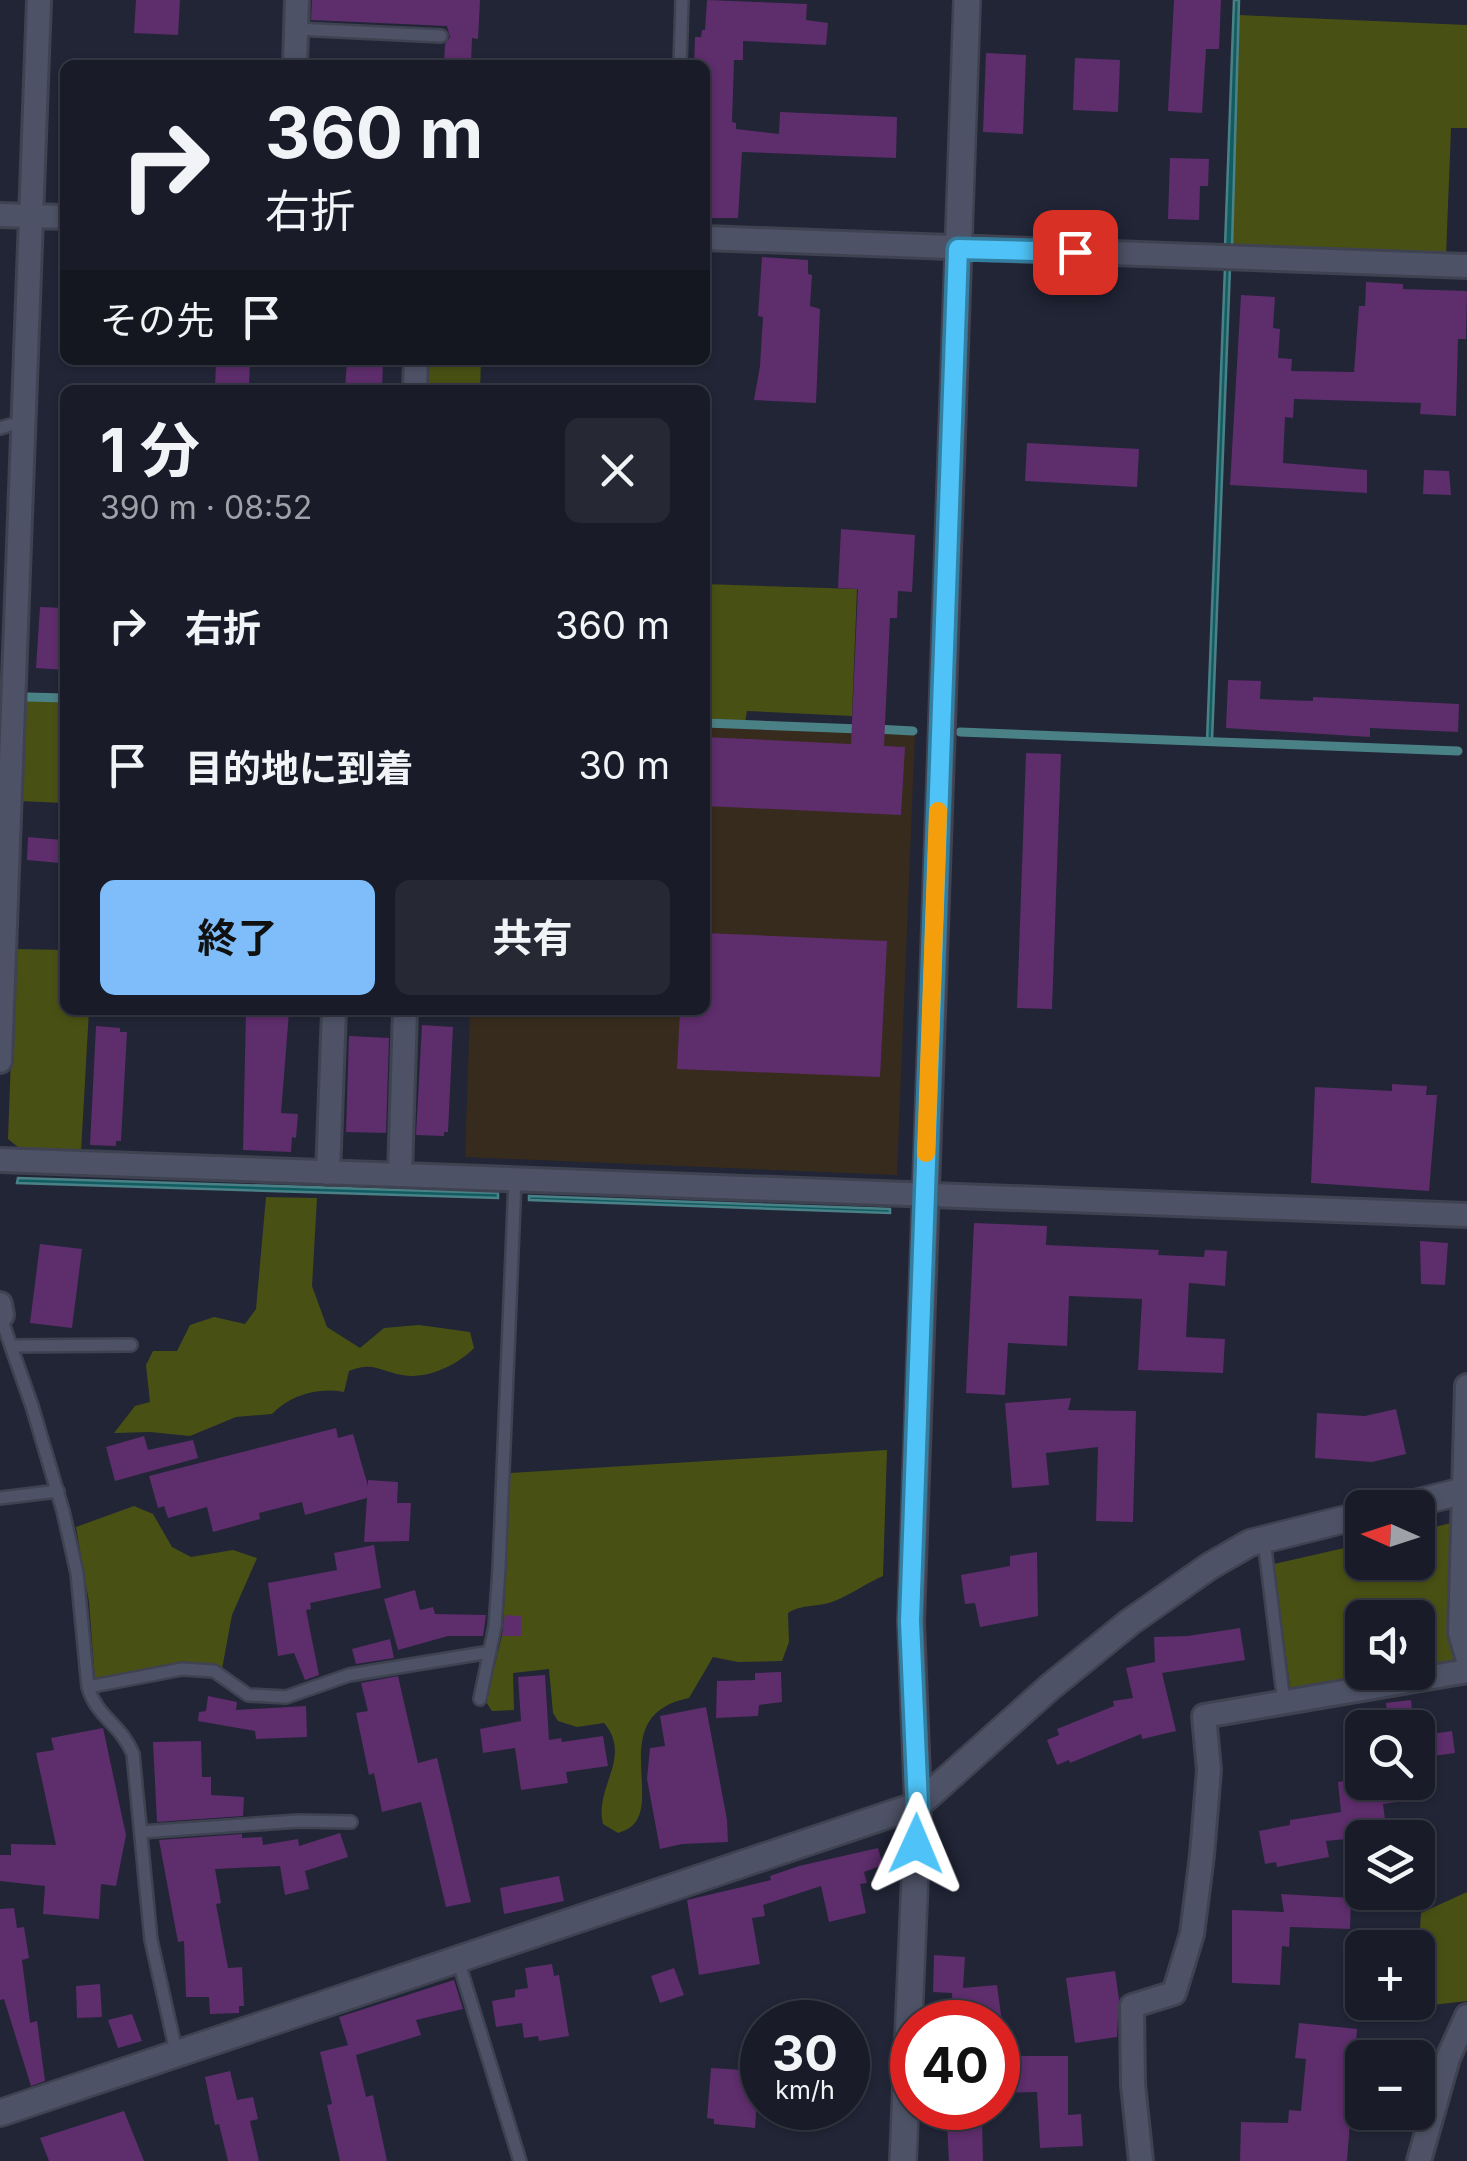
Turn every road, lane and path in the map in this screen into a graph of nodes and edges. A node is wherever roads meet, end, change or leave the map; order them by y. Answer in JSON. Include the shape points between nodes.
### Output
{"nodes":[{"id":1,"x":39,"y":0,"type":"edge"},
{"id":2,"x":297,"y":0,"type":"edge"},
{"id":3,"x":682,"y":0,"type":"edge"},
{"id":4,"x":967,"y":0,"type":"edge"},
{"id":5,"x":296,"y":29,"type":"junction"},
{"id":6,"x":441,"y":36,"type":"dead end"},
{"id":7,"x":295,"y":60,"type":"edge"},
{"id":8,"x":680,"y":60,"type":"edge"},
{"id":9,"x":0,"y":215,"type":"edge"},
{"id":10,"x":32,"y":216,"type":"junction"},
{"id":11,"x":60,"y":217,"type":"edge"},
{"id":12,"x":710,"y":238,"type":"edge"},
{"id":13,"x":958,"y":249,"type":"junction"},
{"id":14,"x":1467,"y":266,"type":"edge"},
{"id":15,"x":25,"y":421,"type":"junction"},
{"id":16,"x":0,"y":428,"type":"edge"},
{"id":17,"x":9,"y":586,"type":"edge"},
{"id":18,"x":5,"y":722,"type":"edge"},
{"id":19,"x":1,"y":954,"type":"edge"},
{"id":20,"x":334,"y":1015,"type":"edge"},
{"id":21,"x":406,"y":1015,"type":"edge"},
{"id":22,"x":0,"y":1061,"type":"edge"},
{"id":23,"x":0,"y":1160,"type":"edge"},
{"id":24,"x":328,"y":1173,"type":"junction"},
{"id":25,"x":400,"y":1175,"type":"junction"},
{"id":26,"x":515,"y":1180,"type":"junction"},
{"id":27,"x":924,"y":1196,"type":"junction"},
{"id":28,"x":1467,"y":1215,"type":"edge"},
{"id":29,"x":1,"y":1311,"type":"edge"},
{"id":30,"x":11,"y":1346,"type":"junction"},
{"id":31,"x":131,"y":1346,"type":"dead end"},
{"id":32,"x":1467,"y":1386,"type":"edge"},
{"id":33,"x":1465,"y":1490,"type":"edge"},
{"id":34,"x":58,"y":1491,"type":"junction"},
{"id":35,"x":0,"y":1498,"type":"edge"},
{"id":36,"x":1435,"y":1498,"type":"edge"},
{"id":37,"x":1345,"y":1520,"type":"edge"},
{"id":38,"x":1264,"y":1540,"type":"junction"},
{"id":39,"x":490,"y":1652,"type":"junction"},
{"id":40,"x":1467,"y":1657,"type":"edge"},
{"id":41,"x":1467,"y":1671,"type":"edge"},
{"id":42,"x":88,"y":1687,"type":"junction"},
{"id":43,"x":480,"y":1699,"type":"dead end"},
{"id":44,"x":1284,"y":1703,"type":"junction"},
{"id":45,"x":918,"y":1805,"type":"junction"},
{"id":46,"x":350,"y":1822,"type":"dead end"},
{"id":47,"x":141,"y":1832,"type":"junction"},
{"id":48,"x":457,"y":1958,"type":"junction"},
{"id":49,"x":1467,"y":2016,"type":"edge"},
{"id":50,"x":176,"y":2051,"type":"junction"},
{"id":51,"x":0,"y":2113,"type":"edge"},
{"id":52,"x":520,"y":2161,"type":"edge"},
{"id":53,"x":904,"y":2161,"type":"edge"},
{"id":54,"x":1141,"y":2161,"type":"edge"},
{"id":55,"x":1419,"y":2161,"type":"edge"}],
"edges":[{"from":1,"to":10,"type":"street"},
{"from":2,"to":5,"type":"street"},
{"from":3,"to":8,"type":"lane"},
{"from":4,"to":13,"type":"street"},
{"from":5,"to":6,"type":"lane"},
{"from":5,"to":7,"type":"street"},
{"from":9,"to":10,"type":"street"},
{"from":10,"to":11,"type":"street"},
{"from":10,"to":15,"type":"street"},
{"from":12,"to":13,"type":"street"},
{"from":13,"to":14,"type":"street"},
{"from":13,"to":27,"type":"street"},
{"from":15,"to":16,"type":"lane"},
{"from":15,"to":17,"type":"street"},
{"from":17,"to":18,"type":"street"},
{"from":18,"to":19,"type":"street"},
{"from":19,"to":22,"type":"street"},
{"from":20,"to":24,"type":"street"},
{"from":21,"to":25,"type":"street"},
{"from":23,"to":24,"type":"street"},
{"from":24,"to":25,"type":"street"},
{"from":25,"to":26,"type":"street"},
{"from":26,"to":27,"type":"street"},
{"from":26,"to":39,"type":"lane"},
{"from":27,"to":28,"type":"street"},
{"from":27,"to":45,"type":"street","via":[[910,1621]]},
{"from":29,"to":30,"type":"lane"},
{"from":30,"to":31,"type":"lane"},
{"from":30,"to":34,"type":"lane"},
{"from":32,"to":33,"type":"street"},
{"from":33,"to":36,"type":"street"},
{"from":33,"to":40,"type":"street","via":[[1460,1633]]},
{"from":34,"to":35,"type":"lane"},
{"from":34,"to":42,"type":"lane","via":[[77,1573]]},
{"from":37,"to":38,"type":"street"},
{"from":38,"to":44,"type":"lane"},
{"from":38,"to":45,"type":"street","via":[[1210,1566],[1130,1622]]},
{"from":39,"to":42,"type":"lane","via":[[348,1675],[286,1696],[248,1695],[214,1671],[182,1669]]},
{"from":39,"to":43,"type":"lane"},
{"from":41,"to":44,"type":"street"},
{"from":42,"to":47,"type":"lane","via":[[94,1705],[125,1734],[133,1754]]},
{"from":44,"to":54,"type":"street","via":[[1204,1716],[1209,1770],[1192,1934],[1174,1993],[1132,2006]]},
{"from":45,"to":48,"type":"street"},
{"from":45,"to":53,"type":"street"},
{"from":46,"to":47,"type":"lane"},
{"from":47,"to":50,"type":"lane","via":[[151,1940]]},
{"from":48,"to":50,"type":"street"},
{"from":48,"to":52,"type":"lane"},
{"from":49,"to":55,"type":"street"},
{"from":50,"to":51,"type":"street"}]}
